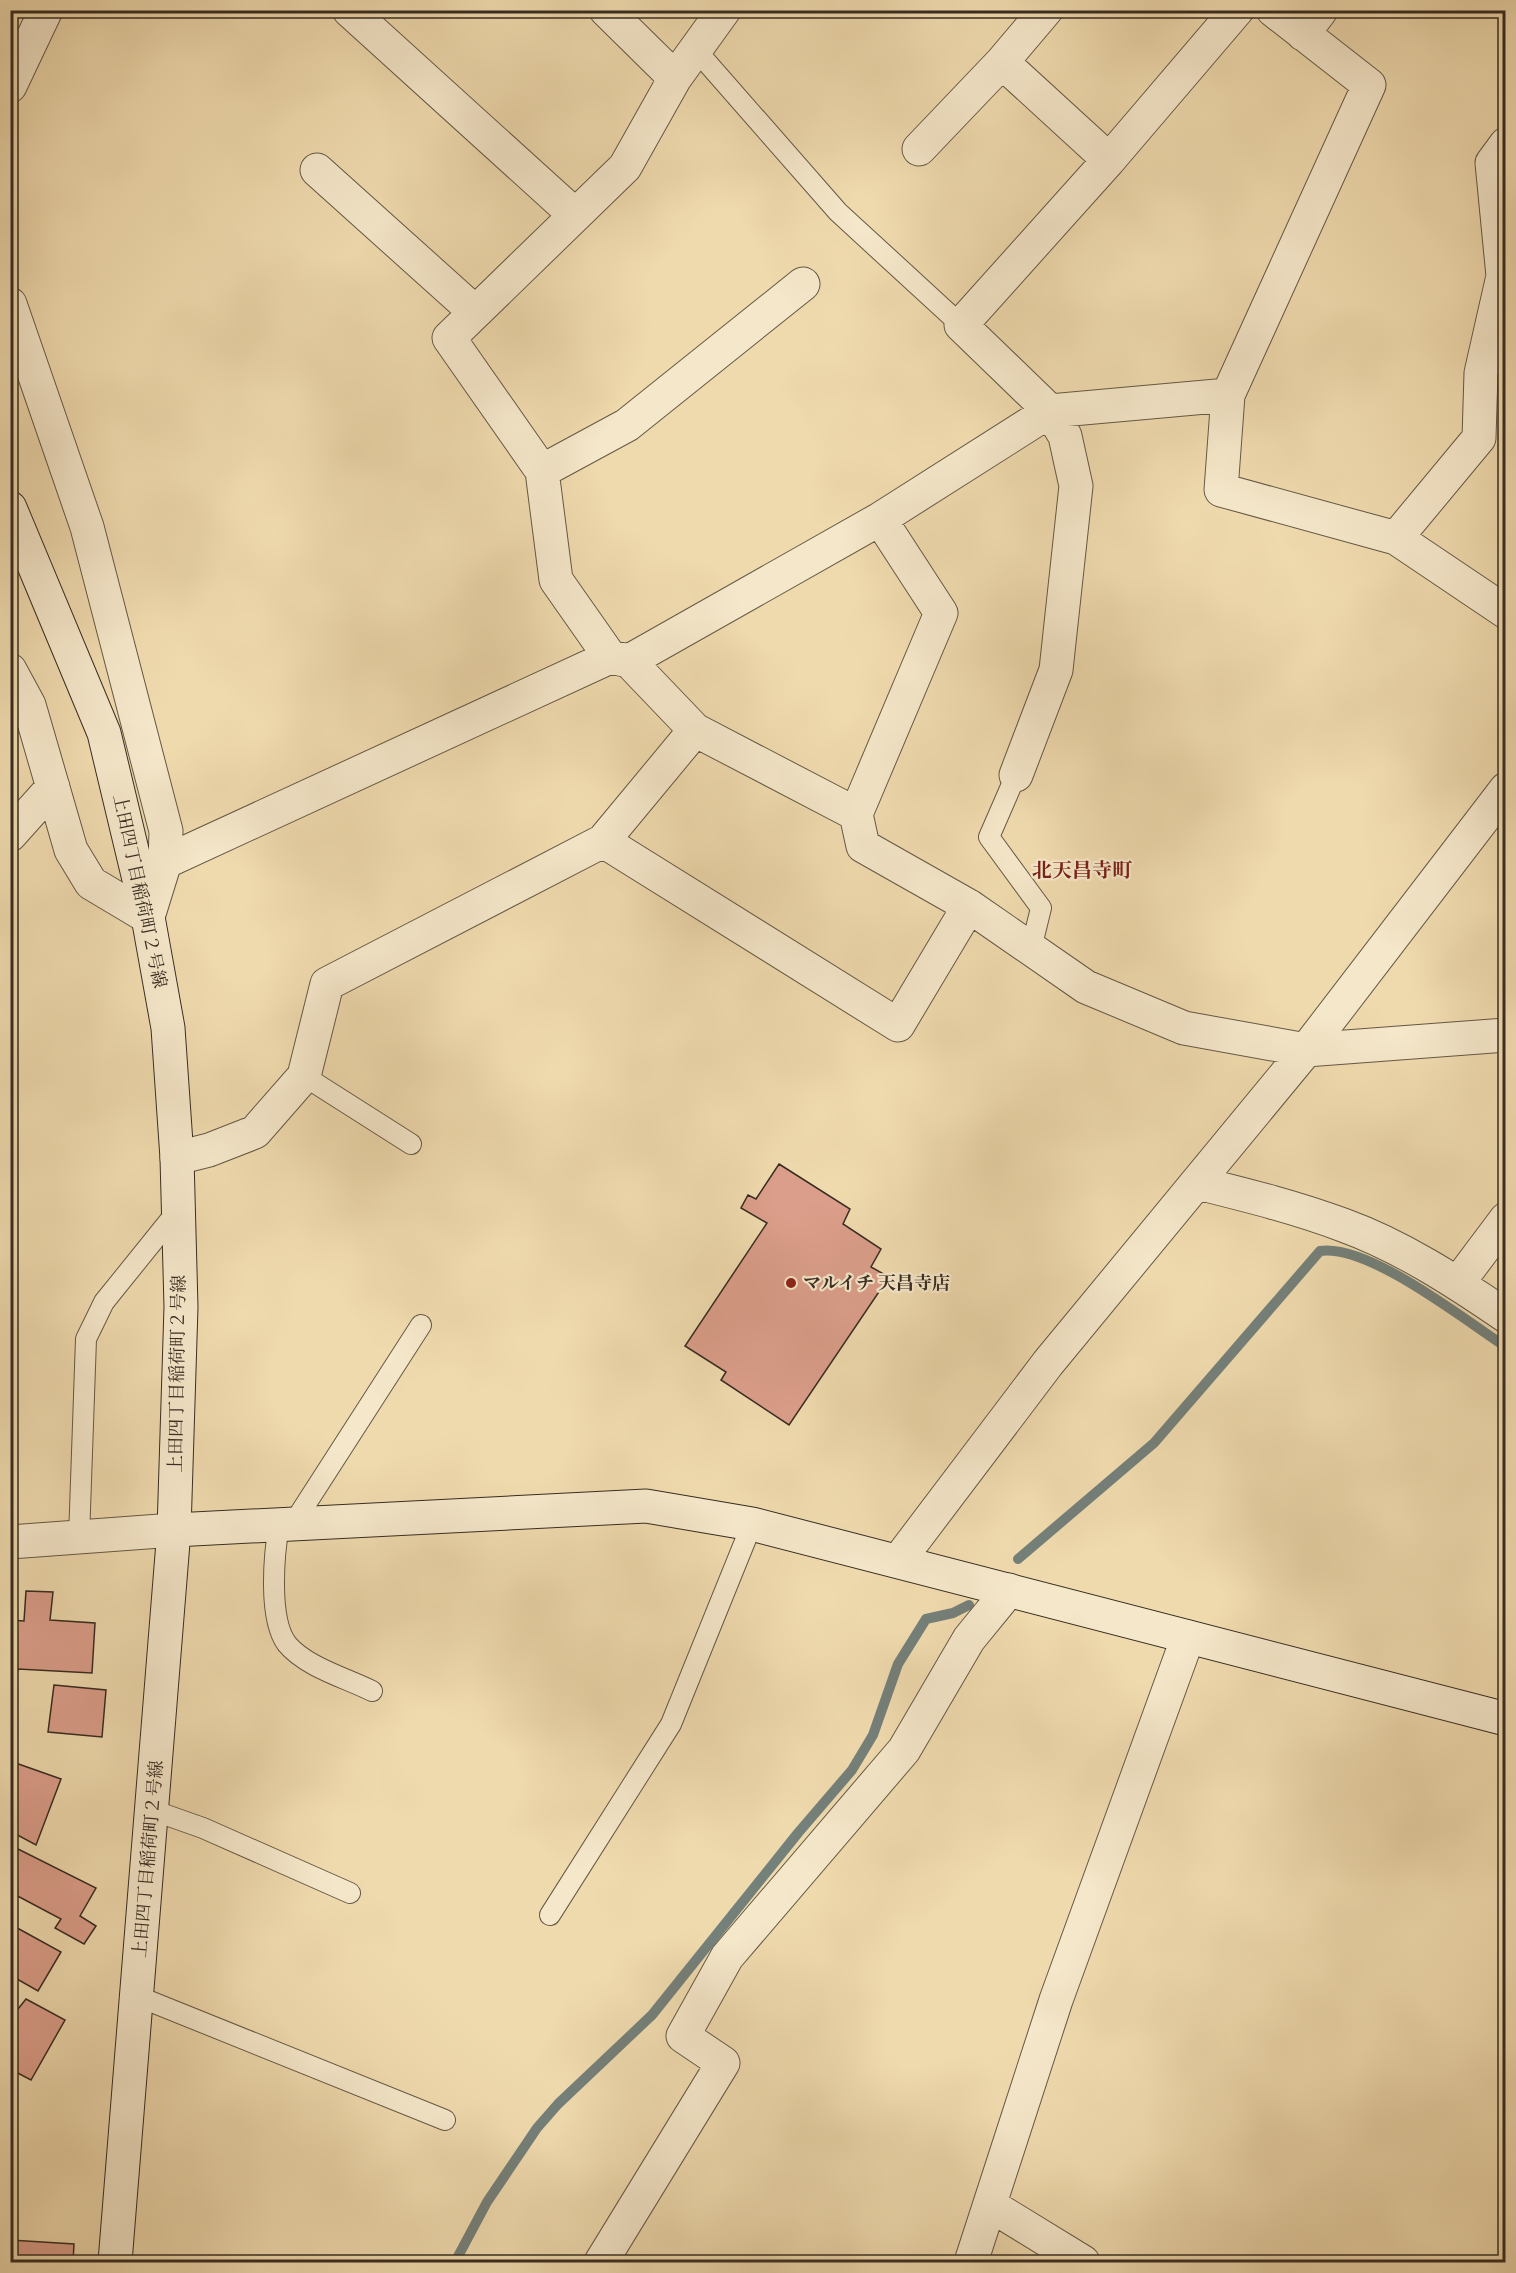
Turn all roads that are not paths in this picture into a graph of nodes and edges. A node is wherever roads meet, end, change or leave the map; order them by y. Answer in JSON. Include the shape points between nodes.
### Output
{"nodes":[{"id":1,"x":45,"y":10,"type":"edge"},
{"id":2,"x":349,"y":10,"type":"edge"},
{"id":3,"x":606,"y":10,"type":"edge"},
{"id":4,"x":724,"y":10,"type":"edge"},
{"id":5,"x":1046,"y":10,"type":"edge"},
{"id":6,"x":1237,"y":10,"type":"edge"},
{"id":7,"x":1273,"y":10,"type":"edge"},
{"id":8,"x":1312,"y":22,"type":"edge"},
{"id":9,"x":696,"y":50,"type":"junction"},
{"id":10,"x":1002,"y":62,"type":"junction"},
{"id":11,"x":675,"y":78,"type":"junction"},
{"id":12,"x":10,"y":86,"type":"edge"},
{"id":13,"x":1506,"y":144,"type":"edge"},
{"id":14,"x":919,"y":149,"type":"dead end"},
{"id":15,"x":1109,"y":160,"type":"junction"},
{"id":16,"x":317,"y":170,"type":"dead end"},
{"id":17,"x":575,"y":215,"type":"junction"},
{"id":18,"x":803,"y":284,"type":"dead end"},
{"id":19,"x":10,"y":304,"type":"edge"},
{"id":20,"x":475,"y":312,"type":"junction"},
{"id":21,"x":961,"y":325,"type":"junction"},
{"id":22,"x":1228,"y":395,"type":"junction"},
{"id":23,"x":1050,"y":411,"type":"junction"},
{"id":24,"x":542,"y":471,"type":"junction"},
{"id":25,"x":10,"y":508,"type":"edge"},
{"id":26,"x":880,"y":519,"type":"junction"},
{"id":27,"x":1396,"y":538,"type":"junction"},
{"id":28,"x":1506,"y":612,"type":"edge"},
{"id":29,"x":620,"y":659,"type":"junction"},
{"id":30,"x":10,"y":670,"type":"edge"},
{"id":31,"x":695,"y":730,"type":"junction"},
{"id":32,"x":1016,"y":774,"type":"joint"},
{"id":33,"x":53,"y":788,"type":"junction"},
{"id":34,"x":1506,"y":789,"type":"edge"},
{"id":35,"x":856,"y":814,"type":"junction"},
{"id":36,"x":10,"y":835,"type":"edge"},
{"id":37,"x":603,"y":840,"type":"junction"},
{"id":38,"x":165,"y":862,"type":"junction"},
{"id":39,"x":969,"y":906,"type":"junction"},
{"id":40,"x":148,"y":917,"type":"junction"},
{"id":41,"x":1031,"y":949,"type":"junction"},
{"id":42,"x":1506,"y":1035,"type":"edge"},
{"id":43,"x":1306,"y":1050,"type":"junction"},
{"id":44,"x":304,"y":1076,"type":"junction"},
{"id":45,"x":411,"y":1144,"type":"dead end"},
{"id":46,"x":177,"y":1158,"type":"junction"},
{"id":47,"x":1198,"y":1183,"type":"junction"},
{"id":48,"x":178,"y":1209,"type":"junction"},
{"id":49,"x":1506,"y":1219,"type":"edge"},
{"id":50,"x":1458,"y":1283,"type":"junction"},
{"id":51,"x":1506,"y":1316,"type":"edge"},
{"id":52,"x":421,"y":1325,"type":"dead end"},
{"id":53,"x":752,"y":1524,"type":"junction"},
{"id":54,"x":286,"y":1525,"type":"junction"},
{"id":55,"x":174,"y":1530,"type":"junction"},
{"id":56,"x":79,"y":1538,"type":"junction"},
{"id":57,"x":10,"y":1542,"type":"edge"},
{"id":58,"x":899,"y":1560,"type":"junction"},
{"id":59,"x":1009,"y":1590,"type":"junction"},
{"id":60,"x":1188,"y":1637,"type":"junction"},
{"id":61,"x":372,"y":1690,"type":"dead end"},
{"id":62,"x":1506,"y":1719,"type":"edge"},
{"id":63,"x":152,"y":1810,"type":"junction"},
{"id":64,"x":350,"y":1893,"type":"dead end"},
{"id":65,"x":550,"y":1915,"type":"dead end"},
{"id":66,"x":137,"y":1996,"type":"junction"},
{"id":67,"x":445,"y":2120,"type":"dead end"},
{"id":68,"x":990,"y":2205,"type":"junction"},
{"id":69,"x":115,"y":2262,"type":"edge"},
{"id":70,"x":601,"y":2262,"type":"edge"},
{"id":71,"x":971,"y":2262,"type":"edge"},
{"id":72,"x":1083,"y":2262,"type":"edge"}],
"edges":[{"from":1,"to":12,"type":"street"},
{"from":2,"to":17,"type":"street"},
{"from":3,"to":11,"type":"street"},
{"from":4,"to":9,"type":"street"},
{"from":5,"to":10,"type":"street"},
{"from":6,"to":15,"type":"street"},
{"from":7,"to":8,"type":"street"},
{"from":8,"to":22,"type":"street","via":[[1369,85]]},
{"from":9,"to":11,"type":"street"},
{"from":9,"to":21,"type":"lane","via":[[838,212]]},
{"from":10,"to":14,"type":"street"},
{"from":10,"to":15,"type":"street"},
{"from":11,"to":17,"type":"street","via":[[625,167]]},
{"from":13,"to":27,"type":"street","via":[[1492,163],[1503,276],[1481,373],[1479,438]]},
{"from":15,"to":21,"type":"street"},
{"from":16,"to":20,"type":"street"},
{"from":17,"to":20,"type":"street"},
{"from":18,"to":24,"type":"street","via":[[627,424]]},
{"from":19,"to":38,"type":"street","via":[[87,527],[166,831]]},
{"from":20,"to":24,"type":"street","via":[[449,338]]},
{"from":21,"to":23,"type":"street"},
{"from":22,"to":23,"type":"street"},
{"from":22,"to":27,"type":"street","via":[[1221,490]]},
{"from":23,"to":26,"type":"street"},
{"from":23,"to":32,"type":"street","via":[[1065,436],[1076,486],[1056,670]]},
{"from":24,"to":29,"type":"street","via":[[556,580]]},
{"from":25,"to":40,"type":"street","name":"上田四丁目稲荷町２号線","via":[[104,733]]},
{"from":26,"to":29,"type":"street"},
{"from":26,"to":35,"type":"street","via":[[941,614]]},
{"from":27,"to":28,"type":"street"},
{"from":29,"to":31,"type":"street"},
{"from":29,"to":38,"type":"street"},
{"from":30,"to":33,"type":"street","via":[[29,705]]},
{"from":31,"to":35,"type":"street"},
{"from":31,"to":37,"type":"street"},
{"from":32,"to":41,"type":"lane","via":[[989,837],[1041,908]]},
{"from":33,"to":36,"type":"street"},
{"from":33,"to":40,"type":"street","via":[[71,850],[91,883]]},
{"from":34,"to":43,"type":"street"},
{"from":35,"to":39,"type":"street","via":[[863,846]]},
{"from":37,"to":39,"type":"street","via":[[898,1025]]},
{"from":37,"to":44,"type":"street","via":[[327,984]]},
{"from":38,"to":40,"type":"street"},
{"from":39,"to":41,"type":"street"},
{"from":40,"to":46,"type":"street","name":"上田四丁目稲荷町２号線","via":[[168,1028]]},
{"from":41,"to":43,"type":"street","via":[[1086,987],[1184,1028]]},
{"from":42,"to":43,"type":"street"},
{"from":43,"to":47,"type":"street"},
{"from":44,"to":45,"type":"lane"},
{"from":44,"to":46,"type":"street","via":[[255,1132]]},
{"from":46,"to":48,"type":"street","name":"上田四丁目稲荷町２号線"},
{"from":47,"to":50,"type":"street","via":[[1345,1225]]},
{"from":47,"to":58,"type":"street","via":[[1048,1363]]},
{"from":48,"to":55,"type":"street","name":"上田四丁目稲荷町２号線","via":[[181,1307]]},
{"from":48,"to":56,"type":"lane","via":[[104,1302],[86,1339]]},
{"from":49,"to":50,"type":"street"},
{"from":50,"to":51,"type":"street"},
{"from":52,"to":54,"type":"lane"},
{"from":53,"to":54,"type":"street","via":[[646,1506]]},
{"from":53,"to":58,"type":"street"},
{"from":53,"to":65,"type":"lane","via":[[670,1724]]},
{"from":54,"to":55,"type":"street"},
{"from":54,"to":61,"type":"lane","via":[[272,1565],[278,1617],[287,1643],[310,1662]]},
{"from":55,"to":56,"type":"street"},
{"from":55,"to":63,"type":"street","name":"上田四丁目稲荷町２号線"},
{"from":56,"to":57,"type":"street"},
{"from":58,"to":59,"type":"street"},
{"from":59,"to":60,"type":"street"},
{"from":59,"to":70,"type":"street","via":[[969,1639],[904,1750],[727,1957],[683,2036],[723,2063]]},
{"from":60,"to":62,"type":"street"},
{"from":60,"to":68,"type":"street","via":[[1056,2000]]},
{"from":63,"to":64,"type":"lane","via":[[203,1828]]},
{"from":63,"to":66,"type":"street","name":"上田四丁目稲荷町２号線"},
{"from":66,"to":67,"type":"lane"},
{"from":66,"to":69,"type":"street","name":"上田四丁目稲荷町２号線"},
{"from":68,"to":71,"type":"street"},
{"from":68,"to":72,"type":"street"}]}
